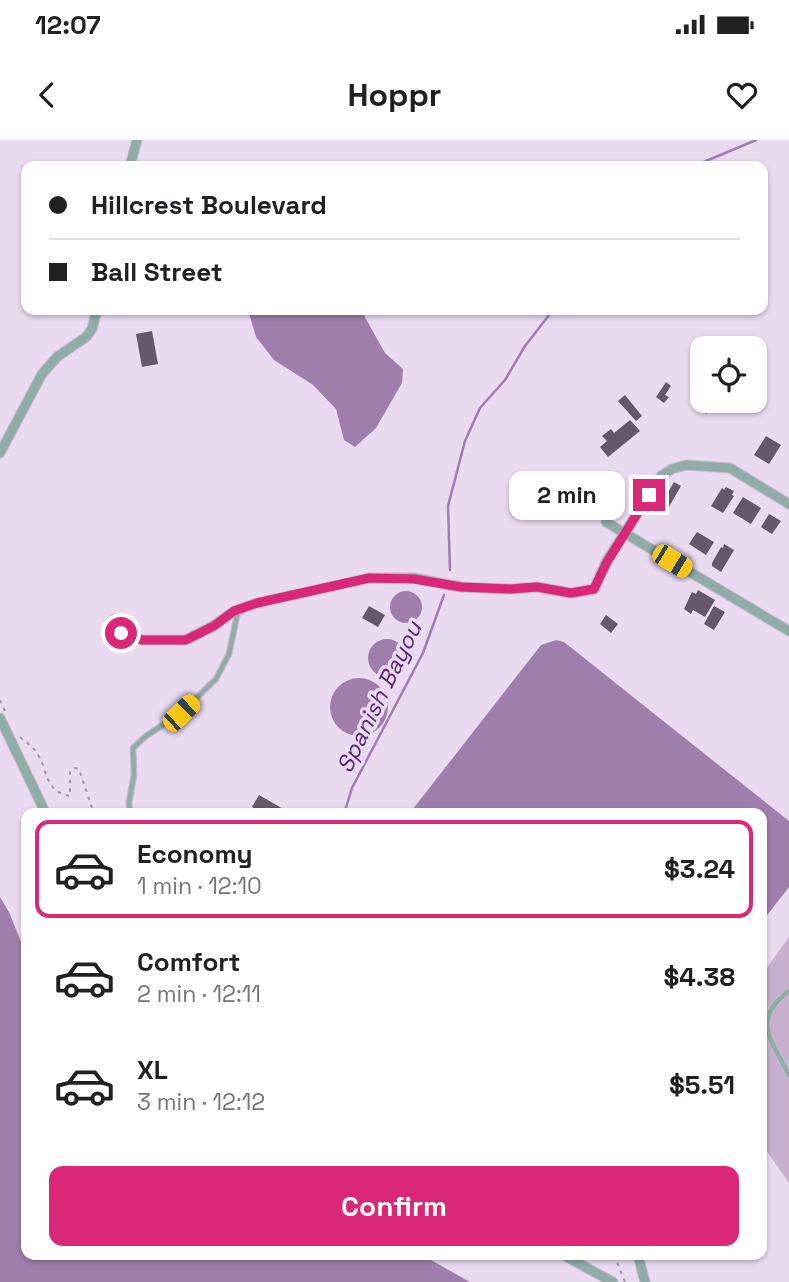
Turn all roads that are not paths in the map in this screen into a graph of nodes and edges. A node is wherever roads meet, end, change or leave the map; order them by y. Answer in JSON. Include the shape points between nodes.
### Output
{"nodes":[{"id":1,"x":138,"y":140,"type":"edge"},
{"id":2,"x":132,"y":161,"type":"edge"},
{"id":3,"x":96,"y":315,"type":"edge"},
{"id":4,"x":0,"y":453,"type":"edge"},
{"id":5,"x":789,"y":504,"type":"edge"},
{"id":6,"x":606,"y":522,"type":"dead end"},
{"id":7,"x":625,"y":532,"type":"junction"},
{"id":8,"x":238,"y":610,"type":"junction"},
{"id":9,"x":114,"y":619,"type":"dead end"},
{"id":10,"x":789,"y":631,"type":"edge"},
{"id":11,"x":4,"y":718,"type":"edge"},
{"id":12,"x":43,"y":808,"type":"edge"},
{"id":13,"x":130,"y":808,"type":"edge"},
{"id":14,"x":789,"y":991,"type":"edge"},
{"id":15,"x":767,"y":1020,"type":"edge"},
{"id":16,"x":767,"y":1030,"type":"edge"},
{"id":17,"x":789,"y":1075,"type":"edge"},
{"id":18,"x":572,"y":1260,"type":"edge"},
{"id":19,"x":639,"y":1260,"type":"edge"},
{"id":20,"x":612,"y":1282,"type":"edge"},
{"id":21,"x":645,"y":1282,"type":"edge"}],
"edges":[{"from":1,"to":2,"type":"street"},
{"from":3,"to":4,"type":"street","via":[[86,337],[42,374]]},
{"from":5,"to":7,"type":"street","via":[[730,468],[686,465],[661,476]]},
{"from":6,"to":7,"type":"street"},
{"from":7,"to":8,"type":"street","via":[[594,589],[571,593],[369,578]]},
{"from":7,"to":10,"type":"street"},
{"from":8,"to":9,"type":"street","via":[[186,640],[142,640],[121,633]]},
{"from":8,"to":13,"type":"lane","via":[[229,654],[216,679],[181,713],[133,748]]},
{"from":11,"to":12,"type":"street"},
{"from":14,"to":15,"type":"lane","via":[[776,1002]]},
{"from":16,"to":17,"type":"lane"},
{"from":18,"to":20,"type":"street"},
{"from":19,"to":21,"type":"street"}]}
